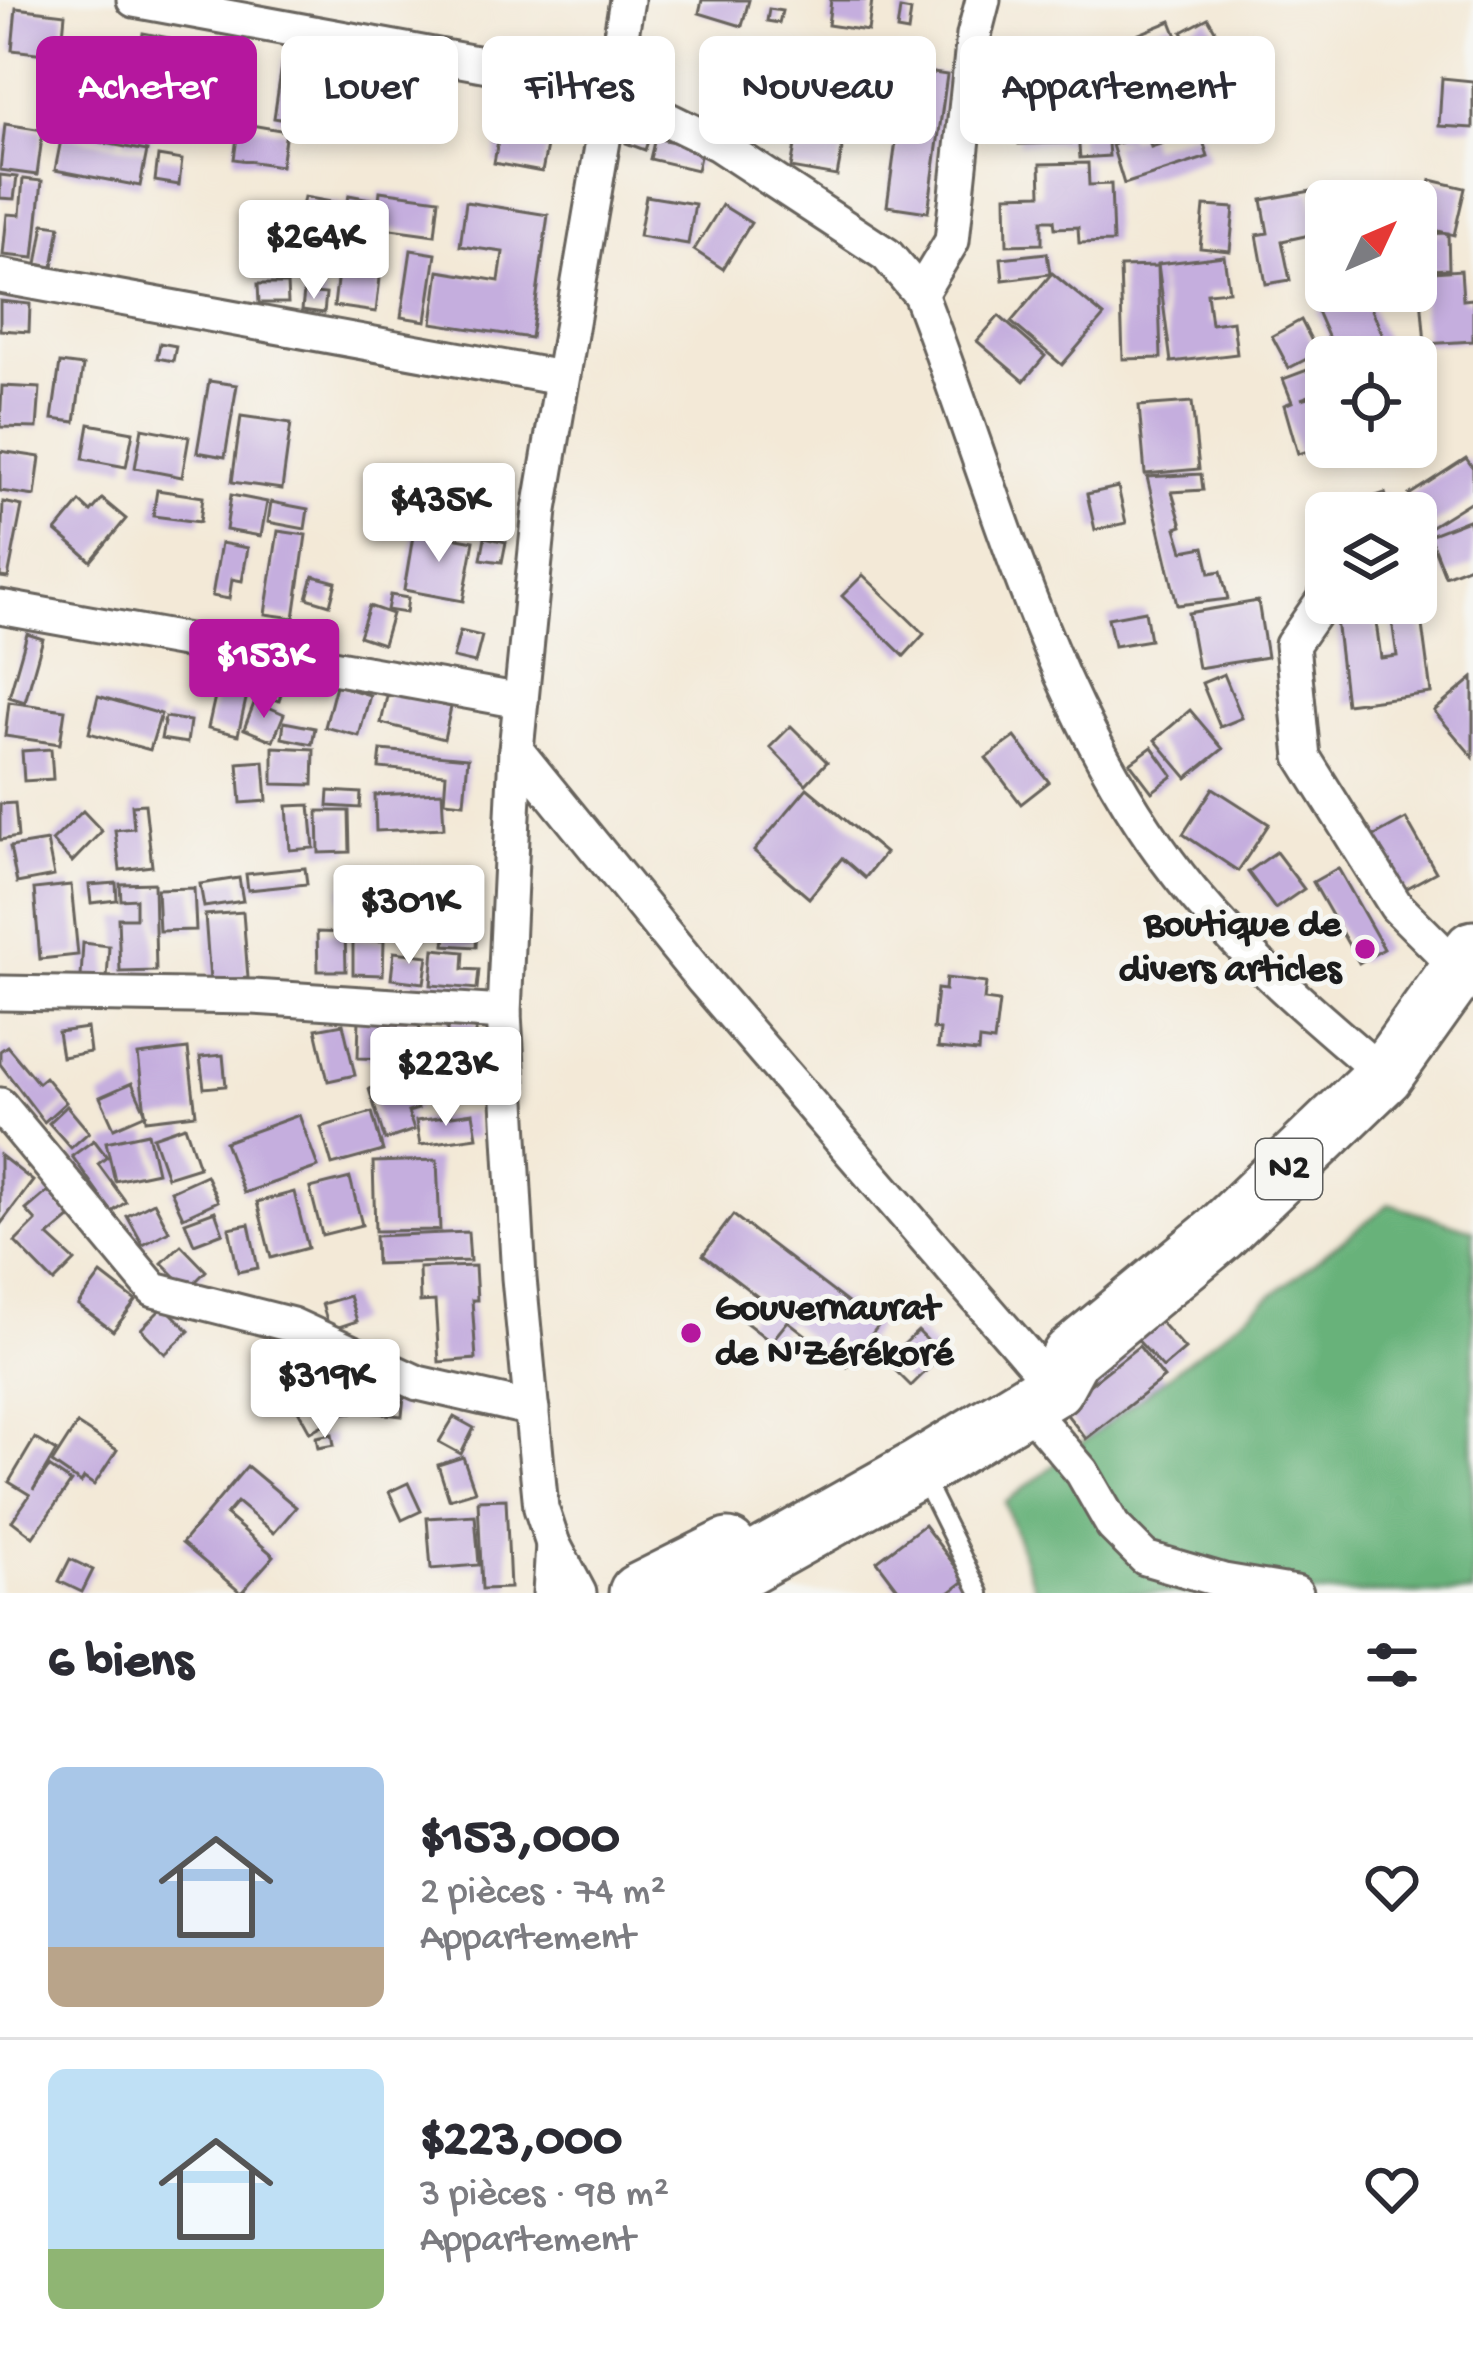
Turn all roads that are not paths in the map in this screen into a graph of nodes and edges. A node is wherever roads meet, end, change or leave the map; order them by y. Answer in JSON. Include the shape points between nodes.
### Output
{"nodes":[{"id":1,"x":134,"y":0,"type":"edge"},
{"id":2,"x":627,"y":0,"type":"edge"},
{"id":3,"x":983,"y":0,"type":"edge"},
{"id":4,"x":620,"y":36,"type":"edge"},
{"id":5,"x":482,"y":64,"type":"edge"},
{"id":6,"x":675,"y":125,"type":"edge"},
{"id":7,"x":600,"y":144,"type":"edge"},
{"id":8,"x":0,"y":276,"type":"edge"},
{"id":9,"x":920,"y":294,"type":"junction"},
{"id":10,"x":561,"y":378,"type":"junction"},
{"id":11,"x":0,"y":607,"type":"edge"},
{"id":12,"x":1306,"y":624,"type":"edge"},
{"id":13,"x":521,"y":701,"type":"junction"},
{"id":14,"x":516,"y":750,"type":"junction"},
{"id":15,"x":1467,"y":960,"type":"edge"},
{"id":16,"x":0,"y":993,"type":"edge"},
{"id":17,"x":503,"y":1013,"type":"junction"},
{"id":18,"x":1384,"y":1076,"type":"junction"},
{"id":19,"x":0,"y":1105,"type":"edge"},
{"id":20,"x":1047,"y":1378,"type":"junction"},
{"id":21,"x":532,"y":1409,"type":"junction"},
{"id":22,"x":919,"y":1469,"type":"junction"},
{"id":23,"x":553,"y":1544,"type":"junction"},
{"id":24,"x":550,"y":1593,"type":"edge"},
{"id":25,"x":579,"y":1593,"type":"edge"},
{"id":26,"x":638,"y":1593,"type":"edge"},
{"id":27,"x":698,"y":1593,"type":"edge"},
{"id":28,"x":980,"y":1593,"type":"edge"},
{"id":29,"x":1296,"y":1593,"type":"edge"}],
"edges":[{"from":1,"to":5,"type":"street"},
{"from":2,"to":4,"type":"street"},
{"from":3,"to":9,"type":"street","via":[[952,241]]},
{"from":6,"to":9,"type":"street","via":[[887,255]]},
{"from":7,"to":10,"type":"street"},
{"from":8,"to":10,"type":"street"},
{"from":9,"to":18,"type":"street","via":[[1035,614],[1126,799],[1191,891]]},
{"from":10,"to":13,"type":"street"},
{"from":11,"to":13,"type":"street"},
{"from":12,"to":15,"type":"street","via":[[1292,644],[1303,757],[1396,906]]},
{"from":13,"to":14,"type":"street"},
{"from":14,"to":17,"type":"street"},
{"from":14,"to":20,"type":"street"},
{"from":15,"to":18,"type":"highway","number":"N2"},
{"from":16,"to":17,"type":"street","via":[[253,997]]},
{"from":17,"to":21,"type":"street"},
{"from":18,"to":20,"type":"highway","number":"N2","via":[[1219,1234]]},
{"from":19,"to":21,"type":"street","via":[[154,1291],[292,1325],[418,1383]]},
{"from":20,"to":22,"type":"highway","number":"N2"},
{"from":20,"to":26,"type":"highway","number":"N2"},
{"from":20,"to":29,"type":"street","via":[[1082,1472],[1113,1526],[1145,1558]]},
{"from":21,"to":23,"type":"street"},
{"from":22,"to":27,"type":"highway","number":"N2"},
{"from":22,"to":28,"type":"lane"},
{"from":23,"to":24,"type":"street"},
{"from":23,"to":25,"type":"street"}]}
